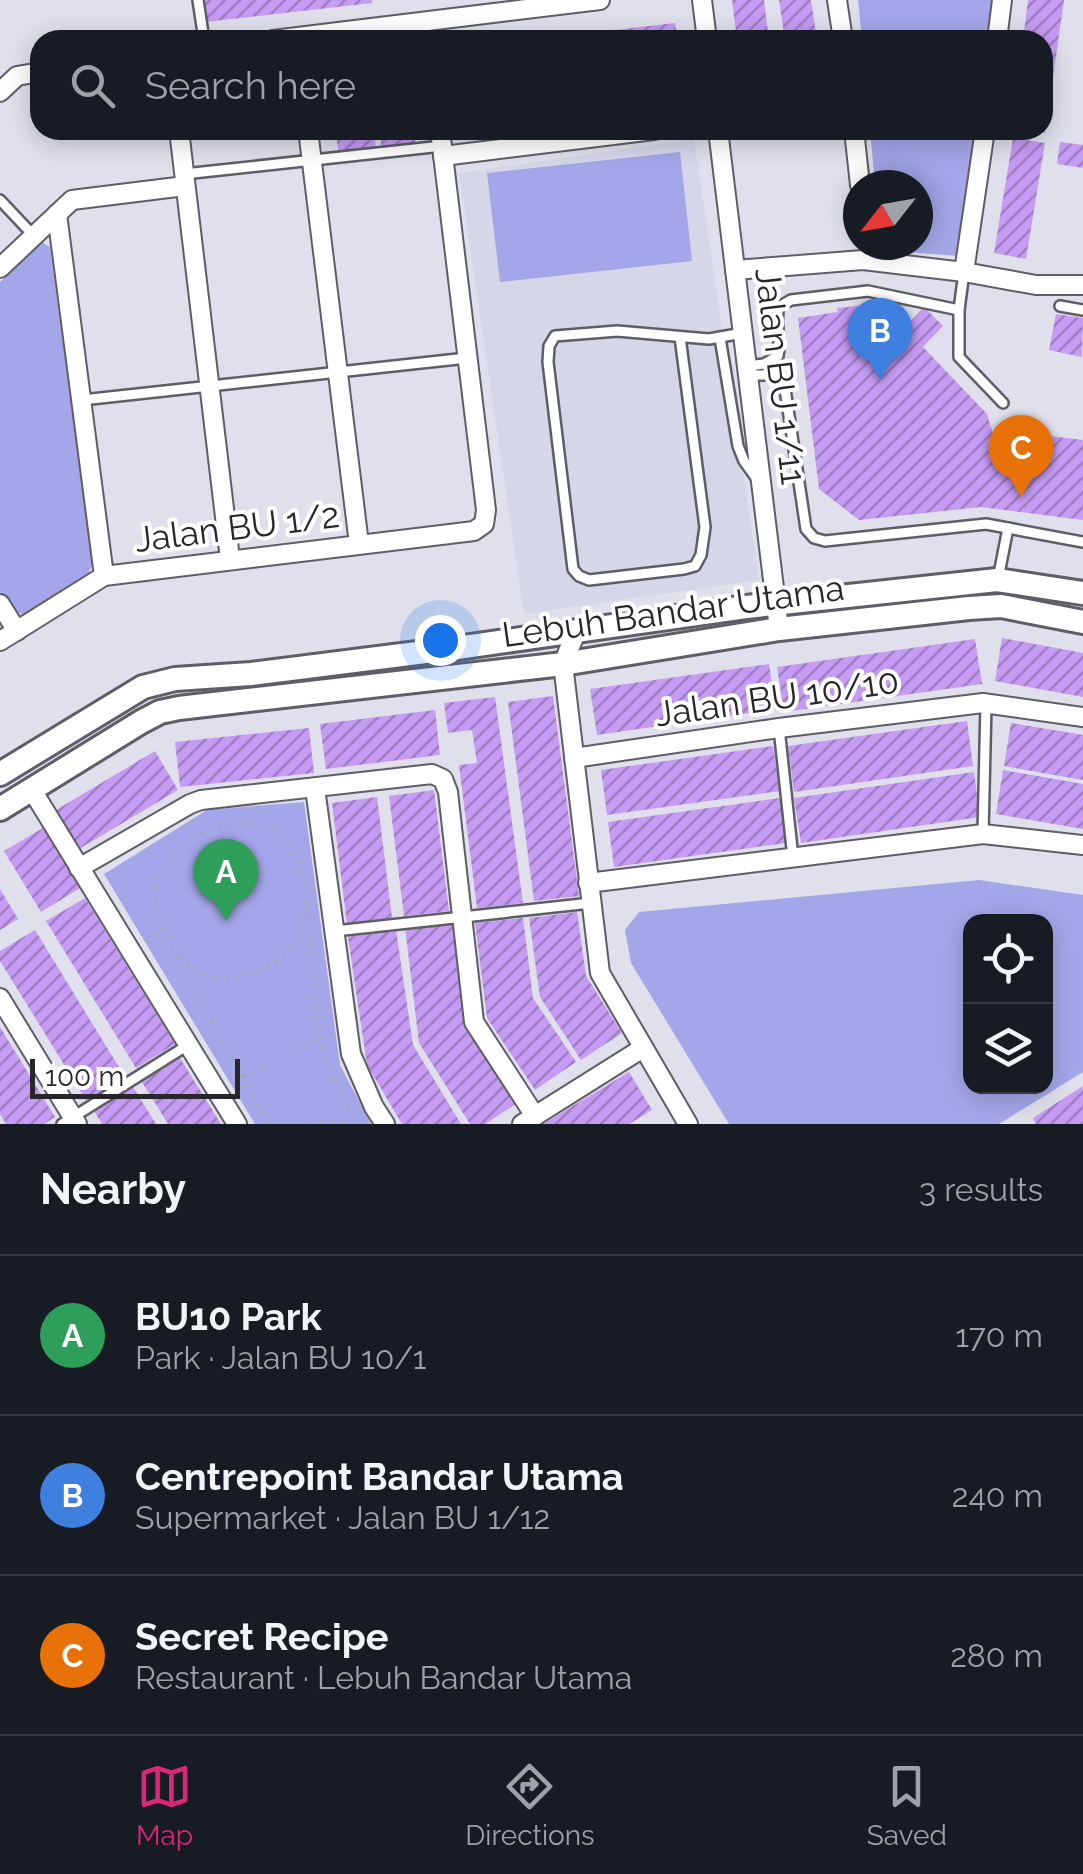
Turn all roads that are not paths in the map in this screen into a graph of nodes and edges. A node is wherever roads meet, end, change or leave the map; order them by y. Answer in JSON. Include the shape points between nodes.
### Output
{"nodes":[{"id":1,"x":198,"y":0,"type":"edge"},
{"id":2,"x":600,"y":0,"type":"edge"},
{"id":3,"x":702,"y":0,"type":"edge"},
{"id":4,"x":838,"y":0,"type":"edge"},
{"id":5,"x":1002,"y":0,"type":"edge"},
{"id":6,"x":570,"y":2,"type":"edge"},
{"id":7,"x":202,"y":30,"type":"edge"},
{"id":8,"x":433,"y":30,"type":"edge"},
{"id":9,"x":706,"y":30,"type":"edge"},
{"id":10,"x":842,"y":30,"type":"edge"},
{"id":11,"x":998,"y":30,"type":"edge"},
{"id":12,"x":30,"y":74,"type":"edge"},
{"id":13,"x":1,"y":86,"type":"edge"},
{"id":14,"x":180,"y":140,"type":"edge"},
{"id":15,"x":309,"y":140,"type":"edge"},
{"id":16,"x":502,"y":140,"type":"edge"},
{"id":17,"x":719,"y":140,"type":"edge"},
{"id":18,"x":855,"y":140,"type":"edge"},
{"id":19,"x":984,"y":140,"type":"edge"},
{"id":20,"x":441,"y":144,"type":"edge"},
{"id":21,"x":312,"y":160,"type":"junction"},
{"id":22,"x":858,"y":170,"type":"edge"},
{"id":23,"x":185,"y":180,"type":"junction"},
{"id":24,"x":0,"y":200,"type":"edge"},
{"id":25,"x":57,"y":214,"type":"junction"},
{"id":26,"x":34,"y":236,"type":"junction"},
{"id":27,"x":843,"y":255,"type":"edge"},
{"id":28,"x":904,"y":260,"type":"edge"},
{"id":29,"x":0,"y":268,"type":"edge"},
{"id":30,"x":735,"y":270,"type":"junction"},
{"id":31,"x":964,"y":272,"type":"junction"},
{"id":32,"x":1083,"y":285,"type":"edge"},
{"id":33,"x":1060,"y":306,"type":"dead end"},
{"id":34,"x":959,"y":310,"type":"junction"},
{"id":35,"x":1083,"y":310,"type":"edge"},
{"id":36,"x":743,"y":334,"type":"junction"},
{"id":37,"x":680,"y":336,"type":"junction"},
{"id":38,"x":720,"y":338,"type":"junction"},
{"id":39,"x":467,"y":358,"type":"junction"},
{"id":40,"x":748,"y":371,"type":"junction"},
{"id":41,"x":338,"y":372,"type":"junction"},
{"id":42,"x":210,"y":386,"type":"junction"},
{"id":43,"x":81,"y":400,"type":"junction"},
{"id":44,"x":1003,"y":402,"type":"dead end"},
{"id":45,"x":762,"y":485,"type":"junction"},
{"id":46,"x":1008,"y":528,"type":"junction"},
{"id":47,"x":1083,"y":542,"type":"edge"},
{"id":48,"x":359,"y":544,"type":"junction"},
{"id":49,"x":230,"y":559,"type":"junction"},
{"id":50,"x":104,"y":576,"type":"junction"},
{"id":51,"x":998,"y":580,"type":"junction"},
{"id":52,"x":1083,"y":593,"type":"edge"},
{"id":53,"x":776,"y":603,"type":"junction"},
{"id":54,"x":0,"y":604,"type":"edge"},
{"id":55,"x":1083,"y":622,"type":"edge"},
{"id":56,"x":780,"y":629,"type":"junction"},
{"id":57,"x":17,"y":631,"type":"junction"},
{"id":58,"x":576,"y":632,"type":"junction"},
{"id":59,"x":539,"y":637,"type":"junction"},
{"id":60,"x":0,"y":641,"type":"edge"},
{"id":61,"x":563,"y":664,"type":"junction"},
{"id":62,"x":986,"y":704,"type":"junction"},
{"id":63,"x":1083,"y":718,"type":"edge"},
{"id":64,"x":779,"y":728,"type":"junction"},
{"id":65,"x":574,"y":758,"type":"junction"},
{"id":66,"x":0,"y":774,"type":"edge"},
{"id":67,"x":316,"y":788,"type":"junction"},
{"id":68,"x":32,"y":790,"type":"junction"},
{"id":69,"x":0,"y":810,"type":"edge"},
{"id":70,"x":983,"y":834,"type":"junction"},
{"id":71,"x":1083,"y":845,"type":"edge"},
{"id":72,"x":793,"y":858,"type":"junction"},
{"id":73,"x":79,"y":868,"type":"junction"},
{"id":74,"x":588,"y":883,"type":"junction"},
{"id":75,"x":591,"y":903,"type":"junction"},
{"id":76,"x":462,"y":917,"type":"junction"},
{"id":77,"x":334,"y":931,"type":"junction"},
{"id":78,"x":0,"y":998,"type":"edge"},
{"id":79,"x":188,"y":1045,"type":"junction"},
{"id":80,"x":643,"y":1048,"type":"junction"},
{"id":81,"x":529,"y":1120,"type":"edge"},
{"id":82,"x":71,"y":1122,"type":"edge"},
{"id":83,"x":237,"y":1124,"type":"edge"},
{"id":84,"x":385,"y":1124,"type":"edge"},
{"id":85,"x":688,"y":1124,"type":"edge"}],
"edges":[{"from":1,"to":7,"type":"lane"},
{"from":2,"to":6,"type":"street"},
{"from":3,"to":9,"type":"street"},
{"from":4,"to":10,"type":"street"},
{"from":5,"to":11,"type":"street"},
{"from":6,"to":8,"type":"street"},
{"from":12,"to":13,"type":"street"},
{"from":14,"to":23,"type":"street"},
{"from":15,"to":21,"type":"street"},
{"from":16,"to":20,"type":"street"},
{"from":17,"to":30,"type":"street","name":"Jalan BU 1/11"},
{"from":18,"to":22,"type":"street"},
{"from":19,"to":31,"type":"street"},
{"from":20,"to":21,"type":"lane"},
{"from":20,"to":39,"type":"street"},
{"from":21,"to":23,"type":"lane"},
{"from":21,"to":41,"type":"street"},
{"from":23,"to":25,"type":"street","via":[[72,200]]},
{"from":23,"to":42,"type":"street"},
{"from":24,"to":26,"type":"lane"},
{"from":25,"to":26,"type":"street"},
{"from":25,"to":43,"type":"street"},
{"from":26,"to":29,"type":"street"},
{"from":27,"to":30,"type":"street"},
{"from":28,"to":31,"type":"street"},
{"from":30,"to":36,"type":"street","name":"Jalan BU 1/11"},
{"from":31,"to":32,"type":"street","via":[[1036,285]]},
{"from":31,"to":34,"type":"lane"},
{"from":33,"to":35,"type":"lane"},
{"from":34,"to":40,"type":"lane","via":[[868,291],[791,300],[779,306],[776,318],[778,356]]},
{"from":34,"to":44,"type":"lane","via":[[959,358]]},
{"from":36,"to":38,"type":"lane"},
{"from":36,"to":40,"type":"street","name":"Jalan BU 1/11"},
{"from":37,"to":37,"type":"lane","via":[[617,331],[555,336],[548,346],[573,570],[589,580],[684,569],[700,555],[704,527]]},
{"from":37,"to":38,"type":"lane"},
{"from":38,"to":45,"type":"lane","via":[[738,446]]},
{"from":39,"to":41,"type":"lane"},
{"from":39,"to":48,"type":"street","name":"Jalan BU 1/2","via":[[484,524],[474,532]]},
{"from":40,"to":45,"type":"street","name":"Jalan BU 1/11"},
{"from":40,"to":46,"type":"lane","via":[[775,375],[785,389],[806,529],[814,538],[986,524]]},
{"from":41,"to":42,"type":"lane"},
{"from":41,"to":48,"type":"street"},
{"from":42,"to":43,"type":"lane"},
{"from":42,"to":49,"type":"street"},
{"from":43,"to":50,"type":"street"},
{"from":45,"to":53,"type":"street","name":"Jalan BU 1/11"},
{"from":46,"to":47,"type":"lane"},
{"from":46,"to":51,"type":"lane"},
{"from":48,"to":49,"type":"street","name":"Jalan BU 1/2"},
{"from":49,"to":50,"type":"street","name":"Jalan BU 1/2"},
{"from":50,"to":57,"type":"street","name":"Jalan BU 1/2"},
{"from":51,"to":52,"type":"main road","name":"Lebuh Bandar Utama"},
{"from":51,"to":53,"type":"main road","name":"Lebuh Bandar Utama"},
{"from":53,"to":56,"type":"street","name":"Jalan BU 1/11"},
{"from":53,"to":58,"type":"main road","name":"Lebuh Bandar Utama"},
{"from":54,"to":57,"type":"street"},
{"from":55,"to":56,"type":"main road","name":"Lebuh Bandar Utama","via":[[1001,606]]},
{"from":56,"to":61,"type":"main road","name":"Lebuh Bandar Utama"},
{"from":57,"to":60,"type":"street","name":"Jalan BU 1/2"},
{"from":58,"to":59,"type":"main road","name":"Lebuh Bandar Utama"},
{"from":58,"to":61,"type":"street"},
{"from":59,"to":61,"type":"street"},
{"from":59,"to":66,"type":"main road","name":"Lebuh Bandar Utama","via":[[175,679],[143,688]]},
{"from":61,"to":65,"type":"street"},
{"from":61,"to":68,"type":"main road","name":"Lebuh Bandar Utama","via":[[160,712]]},
{"from":62,"to":63,"type":"street","name":"Jalan BU 10/10"},
{"from":62,"to":64,"type":"street","name":"Jalan BU 10/10"},
{"from":62,"to":70,"type":"lane"},
{"from":64,"to":65,"type":"street","name":"Jalan BU 10/10"},
{"from":64,"to":72,"type":"lane"},
{"from":65,"to":74,"type":"street"},
{"from":67,"to":73,"type":"street","via":[[200,800]]},
{"from":67,"to":76,"type":"street","via":[[432,774],[443,779]]},
{"from":67,"to":77,"type":"street"},
{"from":68,"to":69,"type":"main road","name":"Lebuh Bandar Utama"},
{"from":68,"to":73,"type":"street"},
{"from":70,"to":71,"type":"street"},
{"from":70,"to":72,"type":"street"},
{"from":72,"to":74,"type":"street"},
{"from":73,"to":79,"type":"street"},
{"from":74,"to":75,"type":"street"},
{"from":75,"to":76,"type":"lane"},
{"from":75,"to":80,"type":"street","via":[[600,973]]},
{"from":76,"to":77,"type":"lane"},
{"from":76,"to":81,"type":"street","via":[[474,1022]]},
{"from":77,"to":84,"type":"street","via":[[351,1054]]},
{"from":78,"to":82,"type":"street"},
{"from":79,"to":82,"type":"lane"},
{"from":79,"to":83,"type":"street"},
{"from":80,"to":81,"type":"street"},
{"from":80,"to":85,"type":"street"}]}
